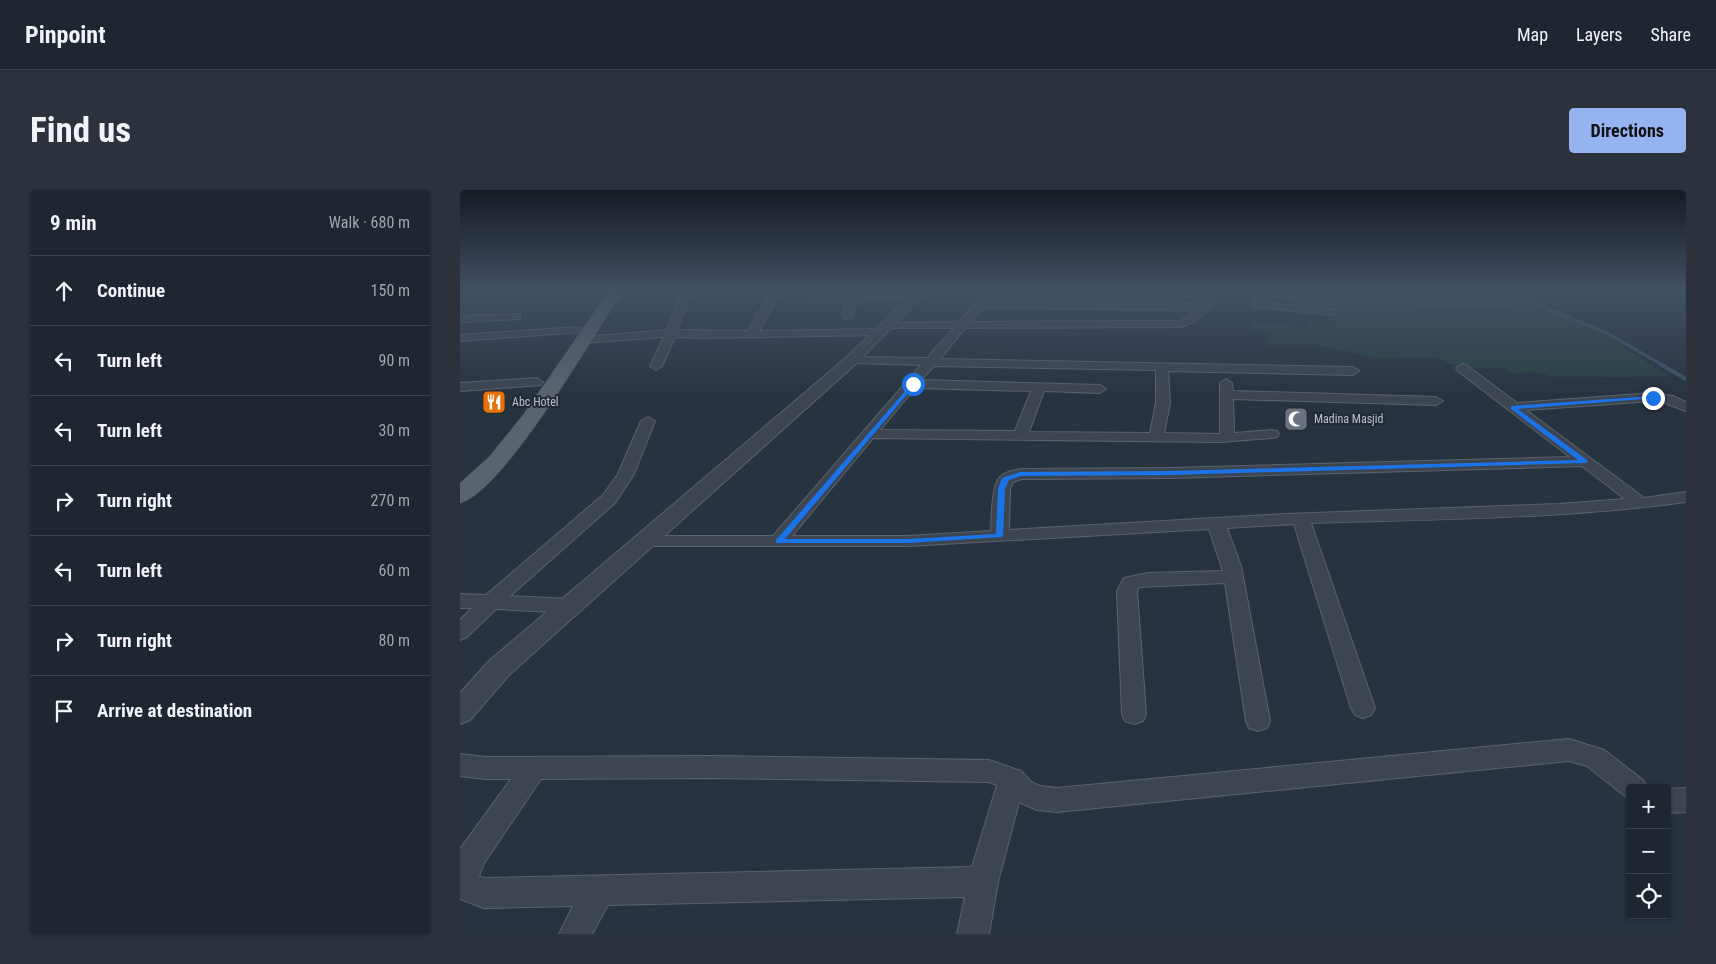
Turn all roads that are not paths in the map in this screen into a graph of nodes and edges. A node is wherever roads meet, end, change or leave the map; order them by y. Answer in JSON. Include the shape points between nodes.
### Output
{"nodes":[{"id":1,"x":963,"y":325,"type":"edge"},
{"id":2,"x":585,"y":326,"type":"edge"},
{"id":3,"x":588,"y":326,"type":"edge"},
{"id":4,"x":675,"y":326,"type":"edge"},
{"id":5,"x":757,"y":326,"type":"edge"},
{"id":6,"x":887,"y":326,"type":"edge"},
{"id":7,"x":949,"y":326,"type":"edge"},
{"id":8,"x":884,"y":329,"type":"junction"},
{"id":9,"x":672,"y":333,"type":"junction"},
{"id":10,"x":752,"y":334,"type":"junction"},
{"id":11,"x":580,"y":335,"type":"junction"},
{"id":12,"x":460,"y":338,"type":"edge"},
{"id":13,"x":853,"y":359,"type":"junction"},
{"id":14,"x":932,"y":362,"type":"junction"},
{"id":15,"x":656,"y":366,"type":"dead end"},
{"id":16,"x":1162,"y":367,"type":"junction"},
{"id":17,"x":1462,"y":368,"type":"dead end"},
{"id":18,"x":1226,"y":369,"type":"junction"},
{"id":19,"x":1353,"y":371,"type":"dead end"},
{"id":20,"x":537,"y":382,"type":"junction"},
{"id":21,"x":913,"y":384,"type":"junction"},
{"id":22,"x":460,"y":387,"type":"edge"},
{"id":23,"x":1039,"y":388,"type":"junction"},
{"id":24,"x":1100,"y":390,"type":"dead end"},
{"id":25,"x":1226,"y":395,"type":"junction"},
{"id":26,"x":1436,"y":401,"type":"dead end"},
{"id":27,"x":1686,"y":406,"type":"edge"},
{"id":28,"x":1513,"y":407,"type":"junction"},
{"id":29,"x":648,"y":421,"type":"dead end"},
{"id":30,"x":870,"y":434,"type":"junction"},
{"id":31,"x":1272,"y":434,"type":"dead end"},
{"id":32,"x":1020,"y":436,"type":"junction"},
{"id":33,"x":1156,"y":437,"type":"junction"},
{"id":34,"x":1227,"y":437,"type":"junction"},
{"id":35,"x":1585,"y":462,"type":"junction"},
{"id":36,"x":460,"y":478,"type":"edge"},
{"id":37,"x":460,"y":496,"type":"edge"},
{"id":38,"x":1686,"y":498,"type":"edge"},
{"id":39,"x":1641,"y":503,"type":"junction"},
{"id":40,"x":1300,"y":519,"type":"junction"},
{"id":41,"x":1216,"y":524,"type":"junction"},
{"id":42,"x":1000,"y":536,"type":"junction"},
{"id":43,"x":644,"y":541,"type":"junction"},
{"id":44,"x":778,"y":541,"type":"junction"},
{"id":45,"x":1234,"y":577,"type":"junction"},
{"id":46,"x":460,"y":601,"type":"edge"},
{"id":47,"x":490,"y":603,"type":"junction"},
{"id":48,"x":570,"y":606,"type":"junction"},
{"id":49,"x":460,"y":632,"type":"edge"},
{"id":50,"x":1363,"y":708,"type":"dead end"},
{"id":51,"x":460,"y":712,"type":"edge"},
{"id":52,"x":1134,"y":714,"type":"dead end"},
{"id":53,"x":1258,"y":721,"type":"dead end"},
{"id":54,"x":460,"y":765,"type":"edge"},
{"id":55,"x":534,"y":768,"type":"junction"},
{"id":56,"x":1012,"y":779,"type":"junction"},
{"id":57,"x":1629,"y":784,"type":"edge"},
{"id":58,"x":1686,"y":800,"type":"edge"},
{"id":59,"x":1671,"y":801,"type":"edge"},
{"id":60,"x":983,"y":882,"type":"junction"},
{"id":61,"x":599,"y":891,"type":"junction"},
{"id":62,"x":465,"y":895,"type":"edge"},
{"id":63,"x":575,"y":934,"type":"edge"},
{"id":64,"x":973,"y":934,"type":"edge"}],
"edges":[{"from":1,"to":14,"type":"street"},
{"from":2,"to":11,"type":"main road"},
{"from":3,"to":11,"type":"main road"},
{"from":4,"to":9,"type":"street"},
{"from":5,"to":10,"type":"street"},
{"from":6,"to":8,"type":"street"},
{"from":7,"to":8,"type":"street"},
{"from":8,"to":10,"type":"street"},
{"from":8,"to":13,"type":"street"},
{"from":9,"to":10,"type":"street"},
{"from":9,"to":11,"type":"street"},
{"from":9,"to":15,"type":"street"},
{"from":11,"to":12,"type":"street"},
{"from":11,"to":20,"type":"main road"},
{"from":11,"to":37,"type":"main road","via":[[530,419],[497,462]]},
{"from":13,"to":14,"type":"street"},
{"from":13,"to":43,"type":"street"},
{"from":14,"to":16,"type":"street"},
{"from":14,"to":21,"type":"street"},
{"from":16,"to":18,"type":"street"},
{"from":16,"to":33,"type":"street","via":[[1163,403]]},
{"from":17,"to":28,"type":"street"},
{"from":18,"to":19,"type":"street"},
{"from":18,"to":25,"type":"street"},
{"from":20,"to":22,"type":"street"},
{"from":20,"to":36,"type":"main road","via":[[482,457]]},
{"from":21,"to":23,"type":"street"},
{"from":21,"to":30,"type":"street"},
{"from":23,"to":24,"type":"street"},
{"from":23,"to":32,"type":"street"},
{"from":25,"to":26,"type":"street"},
{"from":25,"to":34,"type":"street"},
{"from":27,"to":28,"type":"street","via":[[1668,399],[1653,398]]},
{"from":28,"to":35,"type":"street"},
{"from":29,"to":47,"type":"street","via":[[626,474],[610,499]]},
{"from":30,"to":32,"type":"street"},
{"from":30,"to":44,"type":"street"},
{"from":31,"to":34,"type":"street"},
{"from":32,"to":33,"type":"street"},
{"from":33,"to":34,"type":"street"},
{"from":35,"to":39,"type":"street"},
{"from":35,"to":42,"type":"street","via":[[1020,474],[1006,478],[1002,489]]},
{"from":38,"to":39,"type":"street"},
{"from":39,"to":40,"type":"street"},
{"from":40,"to":41,"type":"street"},
{"from":40,"to":50,"type":"street"},
{"from":41,"to":42,"type":"street"},
{"from":41,"to":45,"type":"street"},
{"from":42,"to":44,"type":"street","via":[[908,541]]},
{"from":43,"to":44,"type":"street"},
{"from":43,"to":48,"type":"street"},
{"from":45,"to":52,"type":"street","via":[[1131,582],[1127,591]]},
{"from":45,"to":53,"type":"street"},
{"from":46,"to":47,"type":"street"},
{"from":47,"to":48,"type":"street"},
{"from":47,"to":49,"type":"street"},
{"from":48,"to":51,"type":"street","via":[[499,668]]},
{"from":54,"to":55,"type":"street"},
{"from":55,"to":56,"type":"street","via":[[989,771]]},
{"from":55,"to":62,"type":"street","via":[[472,855],[461,884]]},
{"from":56,"to":57,"type":"street","via":[[1022,790],[1037,798],[1057,800],[1569,750],[1595,758]]},
{"from":56,"to":60,"type":"street"},
{"from":58,"to":59,"type":"street"},
{"from":60,"to":61,"type":"street"},
{"from":60,"to":64,"type":"street"},
{"from":61,"to":62,"type":"street"},
{"from":61,"to":63,"type":"street"}]}
